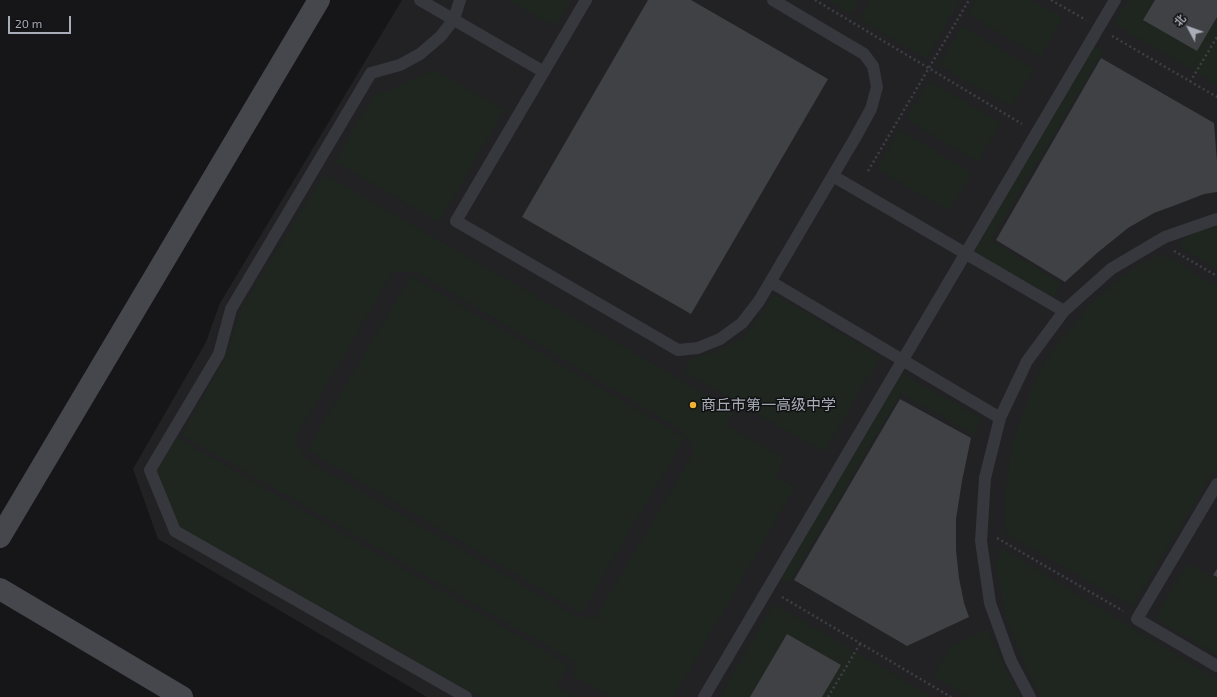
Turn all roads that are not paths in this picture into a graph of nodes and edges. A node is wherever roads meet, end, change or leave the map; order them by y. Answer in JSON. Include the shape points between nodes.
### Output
{"nodes":[{"id":1,"x":319,"y":0,"type":"edge"},
{"id":2,"x":420,"y":0,"type":"edge"},
{"id":3,"x":460,"y":0,"type":"edge"},
{"id":4,"x":586,"y":0,"type":"edge"},
{"id":5,"x":773,"y":0,"type":"edge"},
{"id":6,"x":1115,"y":0,"type":"edge"},
{"id":7,"x":454,"y":19,"type":"junction"},
{"id":8,"x":544,"y":72,"type":"junction"},
{"id":9,"x":833,"y":176,"type":"junction"},
{"id":10,"x":1217,"y":219,"type":"edge"},
{"id":11,"x":966,"y":253,"type":"junction"},
{"id":12,"x":771,"y":282,"type":"junction"},
{"id":13,"x":1064,"y":311,"type":"junction"},
{"id":14,"x":902,"y":360,"type":"junction"},
{"id":15,"x":1000,"y":418,"type":"junction"},
{"id":16,"x":1217,"y":484,"type":"edge"},
{"id":17,"x":0,"y":537,"type":"edge"},
{"id":18,"x":0,"y":589,"type":"edge"},
{"id":19,"x":1217,"y":666,"type":"edge"},
{"id":20,"x":182,"y":697,"type":"edge"},
{"id":21,"x":466,"y":697,"type":"edge"},
{"id":22,"x":704,"y":697,"type":"edge"},
{"id":23,"x":1030,"y":697,"type":"edge"}],
"edges":[{"from":1,"to":17,"type":"street"},
{"from":2,"to":7,"type":"lane"},
{"from":3,"to":7,"type":"lane"},
{"from":4,"to":8,"type":"lane"},
{"from":5,"to":9,"type":"lane","via":[[864,54],[873,66],[877,87],[870,109]]},
{"from":6,"to":11,"type":"lane"},
{"from":7,"to":8,"type":"lane"},
{"from":7,"to":21,"type":"lane","via":[[441,36],[420,54],[400,65],[371,73],[231,309],[219,354],[150,470],[175,531]]},
{"from":8,"to":12,"type":"lane","via":[[456,221],[678,350],[698,348],[720,339],[742,323]]},
{"from":9,"to":11,"type":"lane"},
{"from":9,"to":12,"type":"lane"},
{"from":10,"to":13,"type":"lane","via":[[1157,241],[1111,269]]},
{"from":11,"to":13,"type":"lane"},
{"from":11,"to":14,"type":"lane"},
{"from":12,"to":14,"type":"lane"},
{"from":13,"to":15,"type":"lane","via":[[1027,361]]},
{"from":14,"to":15,"type":"lane"},
{"from":14,"to":22,"type":"lane"},
{"from":15,"to":23,"type":"lane","via":[[985,478],[981,541],[990,603],[1011,662]]},
{"from":16,"to":19,"type":"lane","via":[[1137,619]]},
{"from":18,"to":20,"type":"street"}]}
